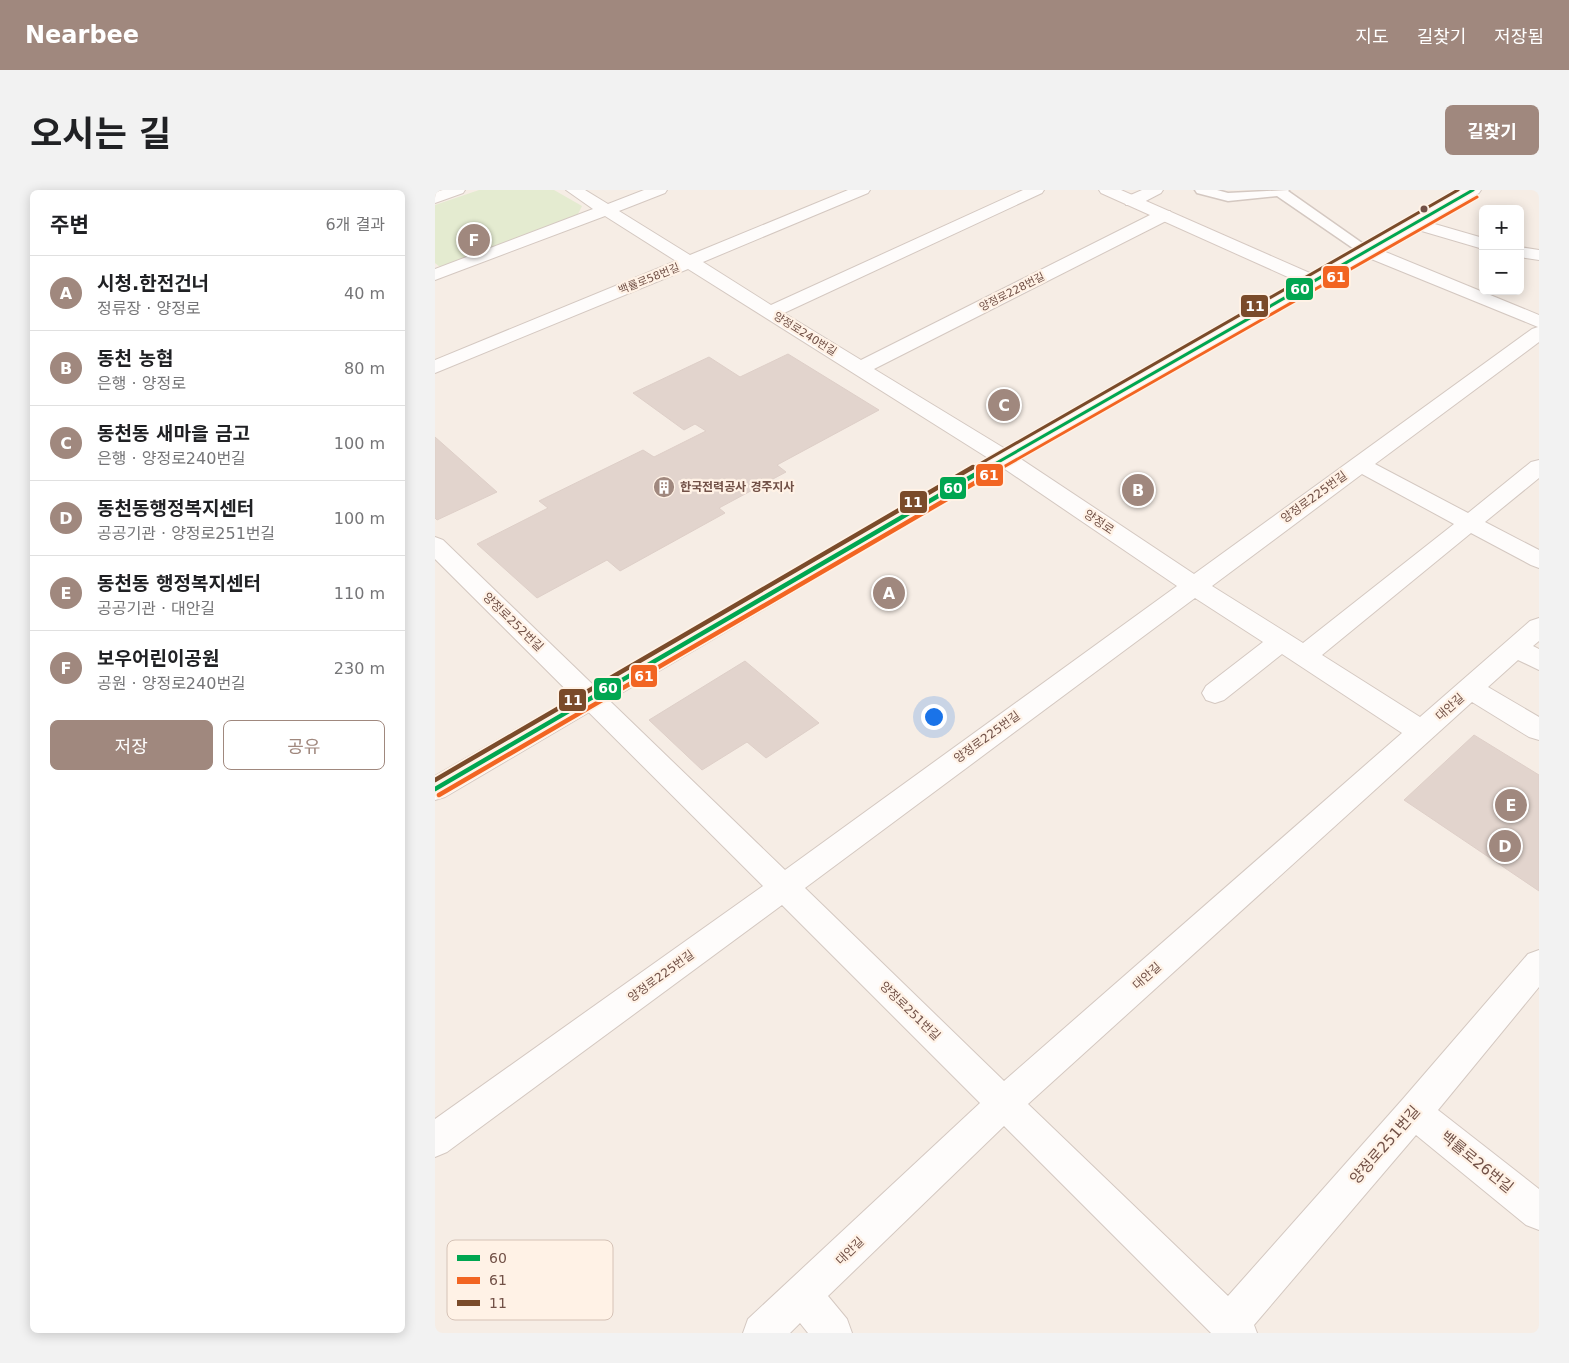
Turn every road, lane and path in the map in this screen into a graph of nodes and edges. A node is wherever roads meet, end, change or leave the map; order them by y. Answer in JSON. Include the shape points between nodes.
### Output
{"nodes":[{"id":1,"x":457,"y":190,"type":"edge"},
{"id":2,"x":574,"y":190,"type":"edge"},
{"id":3,"x":659,"y":190,"type":"edge"},
{"id":4,"x":862,"y":190,"type":"edge"},
{"id":5,"x":1036,"y":190,"type":"edge"},
{"id":6,"x":1107,"y":190,"type":"edge"},
{"id":7,"x":1155,"y":190,"type":"edge"},
{"id":8,"x":1202,"y":190,"type":"edge"},
{"id":9,"x":1473,"y":190,"type":"edge"},
{"id":10,"x":1281,"y":191,"type":"edge"},
{"id":11,"x":435,"y":198,"type":"edge"},
{"id":12,"x":1132,"y":201,"type":"junction"},
{"id":13,"x":606,"y":210,"type":"junction"},
{"id":14,"x":1164,"y":215,"type":"junction"},
{"id":15,"x":1414,"y":223,"type":"junction"},
{"id":16,"x":1479,"y":243,"type":"edge"},
{"id":17,"x":1365,"y":250,"type":"junction"},
{"id":18,"x":1524,"y":253,"type":"edge"},
{"id":19,"x":1539,"y":255,"type":"edge"},
{"id":20,"x":690,"y":262,"type":"junction"},
{"id":21,"x":435,"y":275,"type":"edge"},
{"id":22,"x":1312,"y":281,"type":"junction"},
{"id":23,"x":770,"y":312,"type":"junction"},
{"id":24,"x":1539,"y":322,"type":"edge"},
{"id":25,"x":1539,"y":333,"type":"edge"},
{"id":26,"x":435,"y":367,"type":"edge"},
{"id":27,"x":859,"y":368,"type":"junction"},
{"id":28,"x":1005,"y":458,"type":"junction"},
{"id":29,"x":1359,"y":464,"type":"junction"},
{"id":30,"x":1539,"y":467,"type":"edge"},
{"id":31,"x":1468,"y":522,"type":"junction"},
{"id":32,"x":435,"y":545,"type":"edge"},
{"id":33,"x":1539,"y":560,"type":"edge"},
{"id":34,"x":1193,"y":585,"type":"junction"},
{"id":35,"x":1539,"y":627,"type":"edge"},
{"id":36,"x":1281,"y":641,"type":"junction"},
{"id":37,"x":1528,"y":655,"type":"edge"},
{"id":38,"x":1304,"y":656,"type":"junction"},
{"id":39,"x":1471,"y":689,"type":"junction"},
{"id":40,"x":1215,"y":694,"type":"dead end"},
{"id":41,"x":592,"y":699,"type":"junction"},
{"id":42,"x":1539,"y":730,"type":"edge"},
{"id":43,"x":1422,"y":732,"type":"junction"},
{"id":44,"x":435,"y":789,"type":"edge"},
{"id":45,"x":784,"y":887,"type":"junction"},
{"id":46,"x":1539,"y":964,"type":"edge"},
{"id":47,"x":1004,"y":1104,"type":"junction"},
{"id":48,"x":1414,"y":1112,"type":"junction"},
{"id":49,"x":435,"y":1140,"type":"edge"},
{"id":50,"x":1539,"y":1212,"type":"edge"},
{"id":51,"x":803,"y":1296,"type":"junction"},
{"id":52,"x":1233,"y":1328,"type":"edge"},
{"id":53,"x":762,"y":1333,"type":"edge"},
{"id":54,"x":833,"y":1333,"type":"edge"}],
"edges":[{"from":1,"to":11,"type":"street"},
{"from":2,"to":13,"type":"street","name":"양정로240번길"},
{"from":3,"to":13,"type":"street"},
{"from":4,"to":20,"type":"street","name":"백률로58번길"},
{"from":5,"to":23,"type":"street"},
{"from":6,"to":12,"type":"street"},
{"from":7,"to":12,"type":"street"},
{"from":8,"to":10,"type":"lane","via":[[1228,198]]},
{"from":9,"to":15,"type":"street"},
{"from":10,"to":17,"type":"lane"},
{"from":12,"to":14,"type":"street"},
{"from":13,"to":20,"type":"street","name":"양정로240번길"},
{"from":13,"to":21,"type":"street"},
{"from":14,"to":22,"type":"street"},
{"from":14,"to":27,"type":"street","name":"양정로228번길"},
{"from":15,"to":16,"type":"street"},
{"from":15,"to":17,"type":"street"},
{"from":17,"to":22,"type":"street"},
{"from":17,"to":24,"type":"street"},
{"from":18,"to":19,"type":"street"},
{"from":20,"to":23,"type":"street","name":"양정로240번길"},
{"from":20,"to":26,"type":"street","name":"백률로58번길"},
{"from":22,"to":28,"type":"street"},
{"from":23,"to":27,"type":"street","name":"양정로240번길"},
{"from":25,"to":29,"type":"street","name":"양정로225번길"},
{"from":27,"to":28,"type":"street","name":"양정로240번길"},
{"from":28,"to":34,"type":"street","name":"양정로"},
{"from":28,"to":41,"type":"street"},
{"from":29,"to":31,"type":"street"},
{"from":29,"to":34,"type":"street","name":"양정로225번길"},
{"from":30,"to":31,"type":"street"},
{"from":31,"to":33,"type":"street"},
{"from":31,"to":38,"type":"street"},
{"from":32,"to":41,"type":"street","name":"양정로252번길"},
{"from":34,"to":36,"type":"street","name":"양정로"},
{"from":34,"to":45,"type":"street","name":"양정로225번길"},
{"from":35,"to":37,"type":"street","name":"대안길"},
{"from":36,"to":38,"type":"street","name":"양정로"},
{"from":36,"to":40,"type":"street"},
{"from":37,"to":39,"type":"street","name":"대안길"},
{"from":38,"to":43,"type":"street","name":"양정로"},
{"from":39,"to":42,"type":"street"},
{"from":39,"to":43,"type":"street","name":"대안길"},
{"from":41,"to":44,"type":"street"},
{"from":41,"to":45,"type":"street","name":"양정로251번길"},
{"from":43,"to":47,"type":"street","name":"대안길"},
{"from":45,"to":47,"type":"street","name":"양정로251번길"},
{"from":45,"to":49,"type":"street","name":"양정로225번길"},
{"from":46,"to":48,"type":"street","name":"양정로251번길"},
{"from":47,"to":51,"type":"street","name":"대안길"},
{"from":47,"to":52,"type":"street","name":"양정로251번길"},
{"from":48,"to":50,"type":"street","name":"백률로26번길"},
{"from":48,"to":52,"type":"street","name":"양정로251번길"},
{"from":51,"to":53,"type":"street","name":"대안길"},
{"from":51,"to":54,"type":"street"}]}
